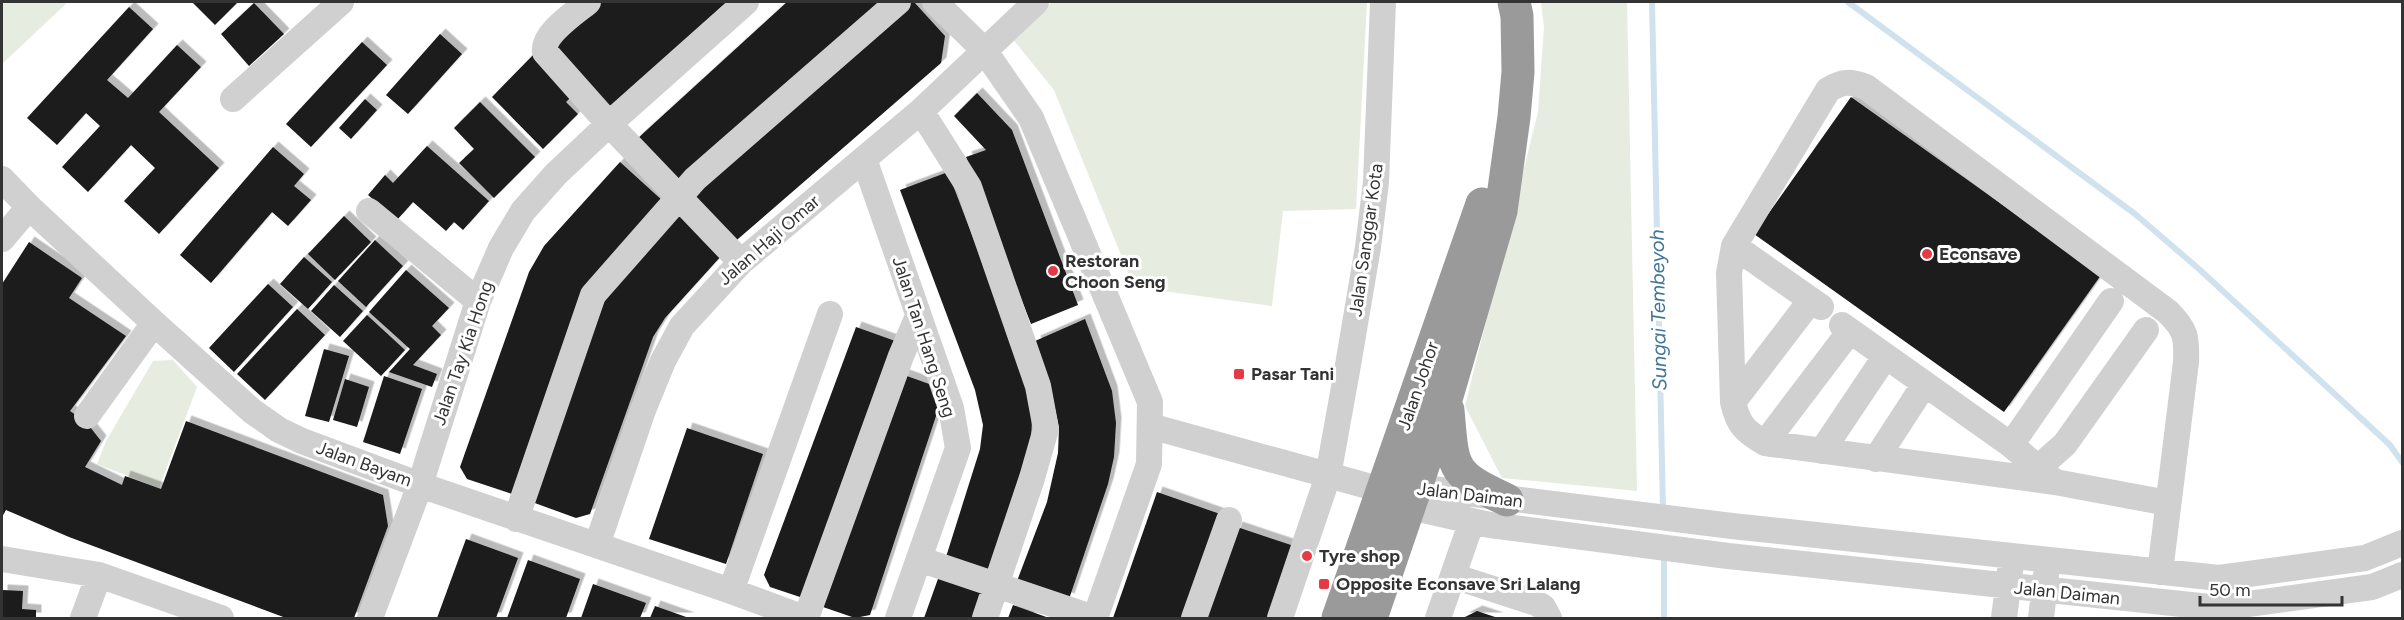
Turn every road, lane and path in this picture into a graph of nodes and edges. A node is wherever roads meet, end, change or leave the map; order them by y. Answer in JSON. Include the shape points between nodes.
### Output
{"nodes":[{"id":1,"x":341,"y":2,"type":"edge"},
{"id":2,"x":588,"y":2,"type":"edge"},
{"id":3,"x":746,"y":2,"type":"edge"},
{"id":4,"x":898,"y":2,"type":"edge"},
{"id":5,"x":935,"y":2,"type":"edge"},
{"id":6,"x":1036,"y":2,"type":"edge"},
{"id":7,"x":1383,"y":2,"type":"edge"},
{"id":8,"x":1514,"y":2,"type":"edge"},
{"id":9,"x":984,"y":50,"type":"junction"},
{"id":10,"x":233,"y":99,"type":"dead end"},
{"id":11,"x":921,"y":111,"type":"junction"},
{"id":12,"x":609,"y":124,"type":"junction"},
{"id":13,"x":1507,"y":158,"type":"junction"},
{"id":14,"x":864,"y":159,"type":"junction"},
{"id":15,"x":2,"y":178,"type":"edge"},
{"id":16,"x":678,"y":196,"type":"junction"},
{"id":17,"x":28,"y":207,"type":"junction"},
{"id":18,"x":369,"y":211,"type":"dead end"},
{"id":19,"x":2,"y":239,"type":"edge"},
{"id":20,"x":1734,"y":246,"type":"junction"},
{"id":21,"x":741,"y":262,"type":"junction"},
{"id":22,"x":478,"y":301,"type":"junction"},
{"id":23,"x":2111,"y":302,"type":"dead end"},
{"id":24,"x":830,"y":314,"type":"dead end"},
{"id":25,"x":918,"y":316,"type":"junction"},
{"id":26,"x":154,"y":323,"type":"junction"},
{"id":27,"x":2146,"y":330,"type":"dead end"},
{"id":28,"x":1885,"y":357,"type":"junction"},
{"id":29,"x":1924,"y":385,"type":"junction"},
{"id":30,"x":1447,"y":396,"type":"junction"},
{"id":31,"x":1733,"y":402,"type":"junction"},
{"id":32,"x":87,"y":416,"type":"dead end"},
{"id":33,"x":1150,"y":426,"type":"junction"},
{"id":34,"x":1765,"y":443,"type":"junction"},
{"id":35,"x":2011,"y":445,"type":"junction"},
{"id":36,"x":1822,"y":451,"type":"junction"},
{"id":37,"x":1876,"y":459,"type":"junction"},
{"id":38,"x":2047,"y":475,"type":"junction"},
{"id":39,"x":1328,"y":476,"type":"junction"},
{"id":40,"x":420,"y":485,"type":"junction"},
{"id":41,"x":1382,"y":490,"type":"junction"},
{"id":42,"x":1413,"y":497,"type":"junction"},
{"id":43,"x":1508,"y":500,"type":"junction"},
{"id":44,"x":2168,"y":503,"type":"junction"},
{"id":45,"x":516,"y":519,"type":"junction"},
{"id":46,"x":1229,"y":520,"type":"dead end"},
{"id":47,"x":1472,"y":520,"type":"junction"},
{"id":48,"x":2403,"y":543,"type":"edge"},
{"id":49,"x":597,"y":545,"type":"junction"},
{"id":50,"x":2012,"y":556,"type":"junction"},
{"id":51,"x":2,"y":559,"type":"edge"},
{"id":52,"x":919,"y":559,"type":"junction"},
{"id":53,"x":2047,"y":560,"type":"junction"},
{"id":54,"x":2160,"y":572,"type":"junction"},
{"id":55,"x":99,"y":575,"type":"junction"},
{"id":56,"x":2403,"y":575,"type":"edge"},
{"id":57,"x":1453,"y":576,"type":"junction"},
{"id":58,"x":997,"y":585,"type":"junction"},
{"id":59,"x":2008,"y":587,"type":"junction"},
{"id":60,"x":731,"y":591,"type":"junction"},
{"id":61,"x":2044,"y":591,"type":"junction"},
{"id":62,"x":185,"y":613,"type":"edge"},
{"id":63,"x":83,"y":618,"type":"edge"},
{"id":64,"x":221,"y":618,"type":"edge"},
{"id":65,"x":370,"y":618,"type":"edge"},
{"id":66,"x":805,"y":618,"type":"edge"},
{"id":67,"x":898,"y":618,"type":"edge"},
{"id":68,"x":985,"y":618,"type":"edge"},
{"id":69,"x":1095,"y":618,"type":"edge"},
{"id":70,"x":1194,"y":618,"type":"edge"},
{"id":71,"x":1280,"y":618,"type":"edge"},
{"id":72,"x":1338,"y":618,"type":"edge"},
{"id":73,"x":1371,"y":618,"type":"edge"},
{"id":74,"x":1438,"y":618,"type":"edge"},
{"id":75,"x":1549,"y":618,"type":"edge"},
{"id":76,"x":2004,"y":618,"type":"edge"},
{"id":77,"x":2041,"y":618,"type":"edge"}],
"edges":[{"from":1,"to":10,"type":"street"},
{"from":2,"to":12,"type":"street","via":[[549,36],[545,52]]},
{"from":3,"to":12,"type":"street","name":"Jalan Tay Kia Hong"},
{"from":4,"to":16,"type":"street"},
{"from":5,"to":9,"type":"street"},
{"from":6,"to":9,"type":"street","name":"Jalan Haji Omar"},
{"from":7,"to":39,"type":"street","name":"Jalan Sanggar Kota","via":[[1376,182]]},
{"from":8,"to":13,"type":"highway","name":"Jalan Johor","via":[[1518,72]]},
{"from":9,"to":11,"type":"street","name":"Jalan Haji Omar"},
{"from":9,"to":33,"type":"street","via":[[1031,118],[1150,402]]},
{"from":11,"to":14,"type":"street","name":"Jalan Haji Omar"},
{"from":11,"to":58,"type":"street","via":[[969,187],[1038,386],[1046,429]]},
{"from":12,"to":16,"type":"street"},
{"from":12,"to":22,"type":"street","name":"Jalan Tay Kia Hong","via":[[555,174],[523,211],[501,248]]},
{"from":13,"to":30,"type":"highway","name":"Jalan Johor","via":[[1501,211]]},
{"from":13,"to":41,"type":"highway","name":"Jalan Johor","via":[[1481,205]]},
{"from":14,"to":21,"type":"street","name":"Jalan Haji Omar"},
{"from":14,"to":25,"type":"street","name":"Jalan Tan Hang Seng"},
{"from":15,"to":17,"type":"street","name":"Jalan Bayam"},
{"from":16,"to":21,"type":"street"},
{"from":16,"to":45,"type":"street","via":[[591,299]]},
{"from":17,"to":19,"type":"street"},
{"from":17,"to":26,"type":"street","name":"Jalan Bayam"},
{"from":18,"to":22,"type":"street"},
{"from":20,"to":31,"type":"street","via":[[1729,273]]},
{"from":20,"to":31,"type":"street","via":[[1816,304]]},
{"from":20,"to":44,"type":"street","via":[[1828,90],[1839,83],[1866,87],[2180,324],[2187,337],[2186,362]]},
{"from":21,"to":49,"type":"street","name":"Jalan Haji Omar","via":[[682,326],[663,361]]},
{"from":22,"to":40,"type":"street","name":"Jalan Tay Kia Hong"},
{"from":23,"to":35,"type":"street"},
{"from":24,"to":60,"type":"street"},
{"from":25,"to":52,"type":"street","name":"Jalan Tan Hang Seng","via":[[951,408],[957,448]]},
{"from":25,"to":66,"type":"street"},
{"from":26,"to":32,"type":"street"},
{"from":26,"to":40,"type":"street","name":"Jalan Bayam","via":[[252,411],[279,430]]},
{"from":27,"to":38,"type":"street"},
{"from":28,"to":29,"type":"street"},
{"from":28,"to":34,"type":"street","via":[[1846,328]]},
{"from":28,"to":36,"type":"street"},
{"from":29,"to":35,"type":"street"},
{"from":29,"to":37,"type":"street"},
{"from":30,"to":42,"type":"highway","name":"Jalan Johor"},
{"from":30,"to":43,"type":"highway","via":[[1455,464],[1474,484]]},
{"from":31,"to":34,"type":"street","via":[[1737,420],[1750,435]]},
{"from":33,"to":39,"type":"street","name":"Jalan Daiman"},
{"from":33,"to":69,"type":"street","via":[[1149,464]]},
{"from":34,"to":36,"type":"street"},
{"from":35,"to":38,"type":"street"},
{"from":36,"to":37,"type":"street"},
{"from":37,"to":38,"type":"street"},
{"from":38,"to":44,"type":"street"},
{"from":39,"to":41,"type":"street","name":"Jalan Daiman"},
{"from":39,"to":71,"type":"street","name":"Jalan Sanggar Kota"},
{"from":40,"to":45,"type":"street","name":"Jalan Bayam"},
{"from":40,"to":65,"type":"street","name":"Jalan Tay Kia Hong"},
{"from":41,"to":42,"type":"street","name":"Jalan Daiman"},
{"from":41,"to":72,"type":"highway","name":"Jalan Johor"},
{"from":42,"to":43,"type":"street","name":"Jalan Daiman"},
{"from":42,"to":47,"type":"street","name":"Jalan Daiman"},
{"from":42,"to":73,"type":"highway"},
{"from":43,"to":50,"type":"street","name":"Jalan Daiman"},
{"from":44,"to":54,"type":"street"},
{"from":45,"to":49,"type":"street","name":"Jalan Bayam"},
{"from":46,"to":70,"type":"street"},
{"from":47,"to":57,"type":"street"},
{"from":47,"to":59,"type":"street","name":"Jalan Daiman","via":[[1582,537]]},
{"from":48,"to":54,"type":"street","name":"Jalan Daiman","via":[[2365,558],[2219,578]]},
{"from":49,"to":60,"type":"street","name":"Jalan Bayam"},
{"from":50,"to":53,"type":"street","name":"Jalan Daiman"},
{"from":50,"to":59,"type":"street"},
{"from":51,"to":55,"type":"street"},
{"from":52,"to":58,"type":"street"},
{"from":52,"to":67,"type":"street","name":"Jalan Tan Hang Seng"},
{"from":53,"to":54,"type":"street","name":"Jalan Daiman"},
{"from":53,"to":61,"type":"street"},
{"from":55,"to":62,"type":"street"},
{"from":55,"to":63,"type":"street"},
{"from":56,"to":61,"type":"street","name":"Jalan Daiman","via":[[2372,588],[2219,608]]},
{"from":57,"to":74,"type":"street"},
{"from":57,"to":75,"type":"street","via":[[1536,603]]},
{"from":58,"to":68,"type":"street"},
{"from":58,"to":69,"type":"street"},
{"from":59,"to":61,"type":"street","name":"Jalan Daiman"},
{"from":59,"to":76,"type":"street"},
{"from":60,"to":66,"type":"street","name":"Jalan Bayam"},
{"from":61,"to":77,"type":"street"},
{"from":62,"to":64,"type":"street"}]}
